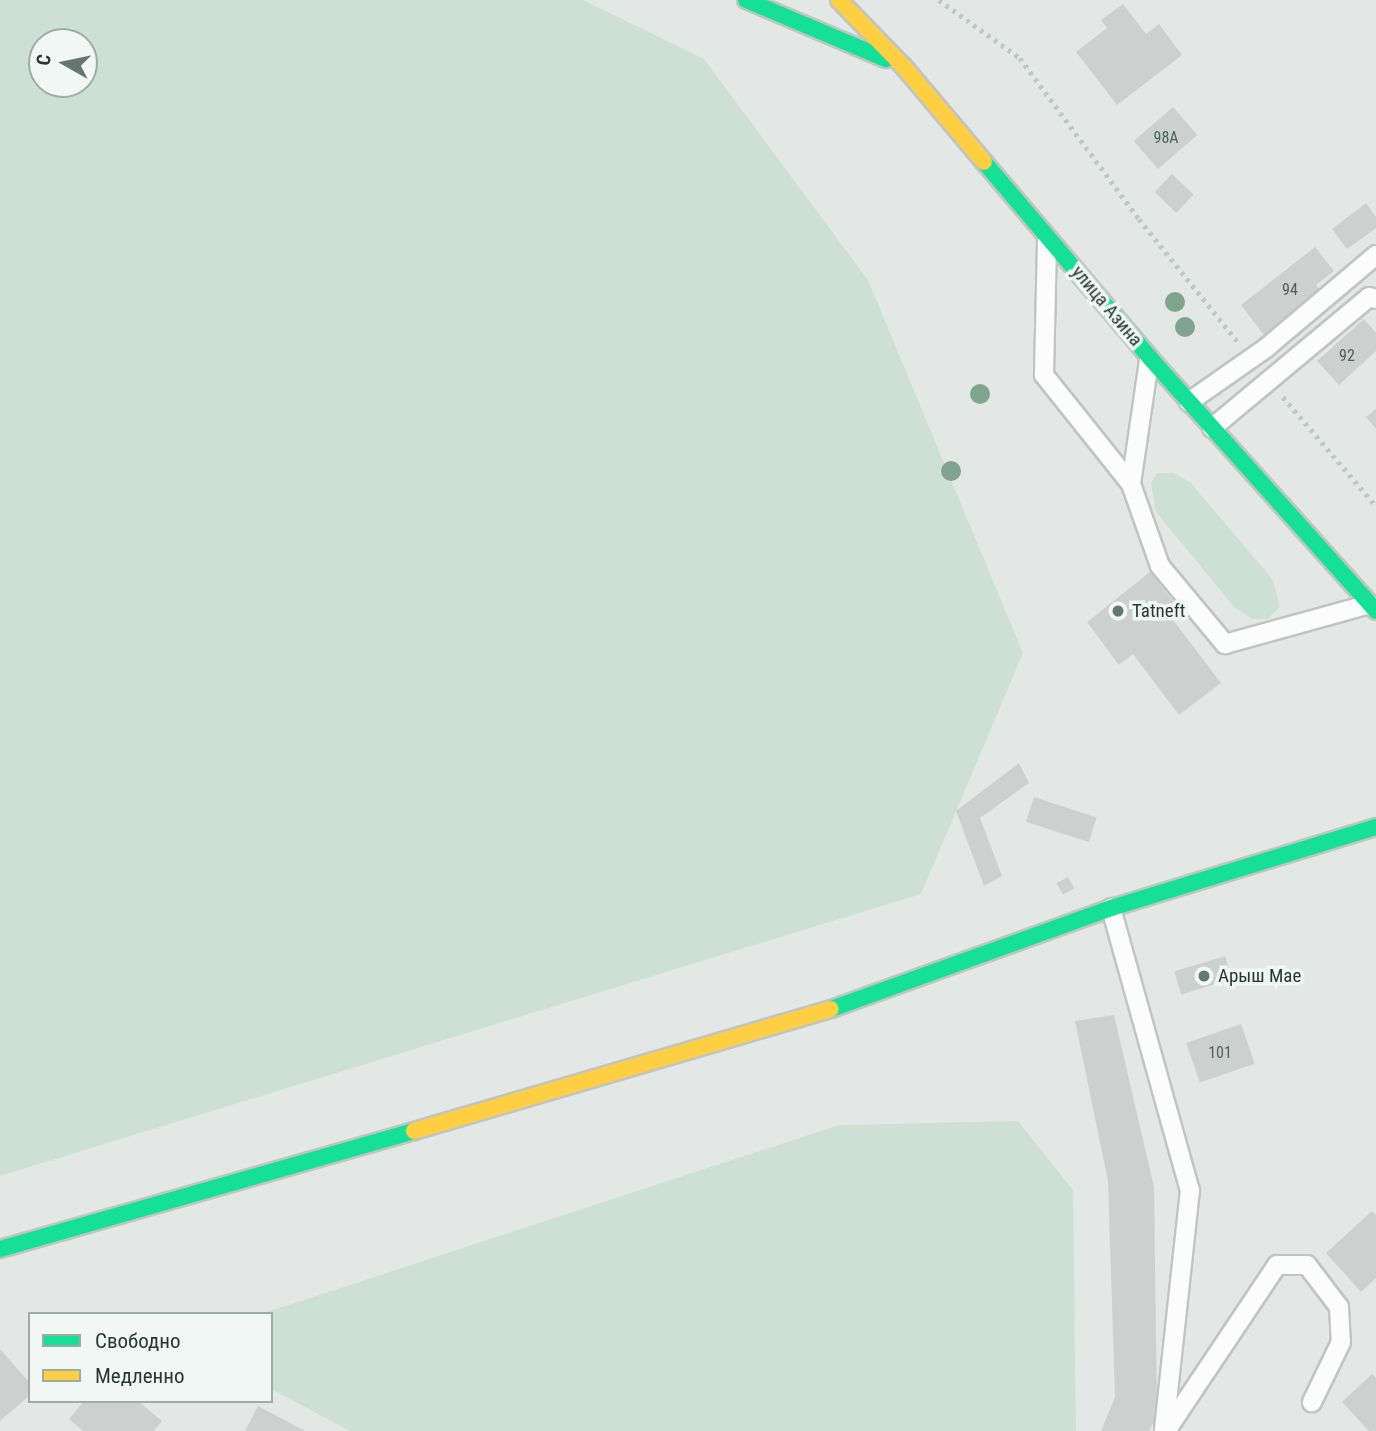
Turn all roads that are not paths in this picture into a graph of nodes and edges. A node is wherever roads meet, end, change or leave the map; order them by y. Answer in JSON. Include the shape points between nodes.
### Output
{"nodes":[{"id":1,"x":746,"y":0,"type":"edge"},
{"id":2,"x":842,"y":1,"type":"edge"},
{"id":3,"x":904,"y":68,"type":"junction"},
{"id":4,"x":1047,"y":235,"type":"junction"},
{"id":5,"x":1376,"y":255,"type":"edge"},
{"id":6,"x":1376,"y":299,"type":"edge"},
{"id":7,"x":1150,"y":358,"type":"junction"},
{"id":8,"x":1189,"y":402,"type":"junction"},
{"id":9,"x":1212,"y":428,"type":"junction"},
{"id":10,"x":1131,"y":484,"type":"junction"},
{"id":11,"x":1373,"y":608,"type":"edge"},
{"id":12,"x":1376,"y":827,"type":"edge"},
{"id":13,"x":1111,"y":908,"type":"junction"},
{"id":14,"x":0,"y":1249,"type":"edge"},
{"id":15,"x":1312,"y":1402,"type":"dead end"},
{"id":16,"x":1165,"y":1431,"type":"edge"}],
"edges":[{"from":1,"to":3,"type":"street"},
{"from":2,"to":3,"type":"street","name":"улица Азина"},
{"from":3,"to":4,"type":"street","name":"улица Азина"},
{"from":4,"to":7,"type":"street","name":"улица Азина"},
{"from":4,"to":10,"type":"lane","via":[[1044,375]]},
{"from":5,"to":8,"type":"lane","via":[[1252,358]]},
{"from":6,"to":9,"type":"lane","via":[[1368,297]]},
{"from":7,"to":8,"type":"street","name":"улица Азина"},
{"from":7,"to":10,"type":"lane"},
{"from":8,"to":9,"type":"street","name":"улица Азина"},
{"from":9,"to":11,"type":"street","name":"улица Азина"},
{"from":10,"to":11,"type":"lane","via":[[1160,566],[1225,644]]},
{"from":12,"to":13,"type":"street"},
{"from":13,"to":14,"type":"street","via":[[805,1019]]},
{"from":13,"to":16,"type":"lane","via":[[1190,1190]]},
{"from":15,"to":16,"type":"lane","via":[[1340,1342],[1339,1307],[1307,1265],[1277,1265]]}]}
